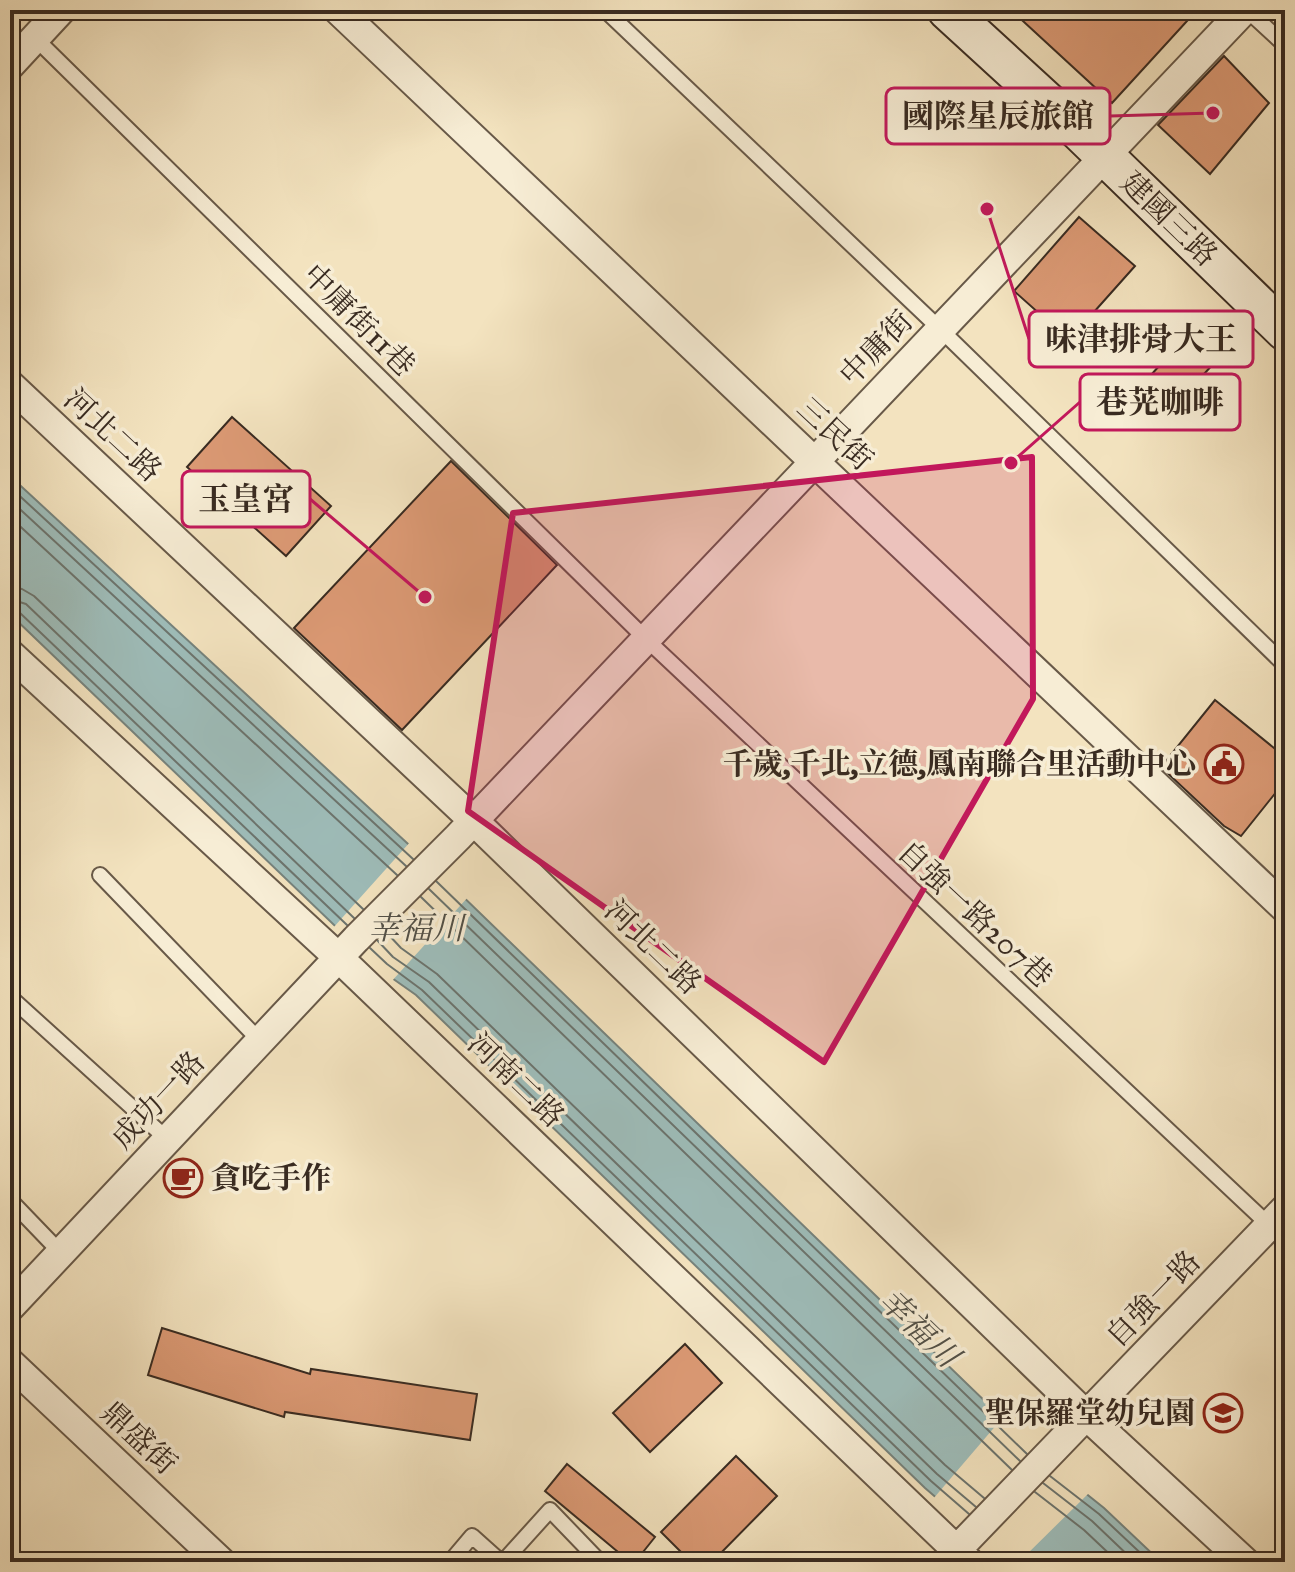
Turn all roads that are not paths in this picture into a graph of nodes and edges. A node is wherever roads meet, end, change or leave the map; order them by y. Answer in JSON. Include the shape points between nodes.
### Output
{"nodes":[{"id":1,"x":61,"y":10,"type":"edge"},
{"id":2,"x":338,"y":10,"type":"edge"},
{"id":3,"x":605,"y":10,"type":"edge"},
{"id":4,"x":947,"y":10,"type":"edge"},
{"id":5,"x":1246,"y":10,"type":"edge"},
{"id":6,"x":35,"y":38,"type":"junction"},
{"id":7,"x":1285,"y":45,"type":"edge"},
{"id":8,"x":10,"y":65,"type":"edge"},
{"id":9,"x":1104,"y":157,"type":"junction"},
{"id":10,"x":940,"y":329,"type":"junction"},
{"id":11,"x":1285,"y":331,"type":"edge"},
{"id":12,"x":10,"y":385,"type":"edge"},
{"id":13,"x":814,"y":461,"type":"junction"},
{"id":14,"x":646,"y":639,"type":"junction"},
{"id":15,"x":10,"y":654,"type":"edge"},
{"id":16,"x":1285,"y":665,"type":"edge"},
{"id":17,"x":465,"y":829,"type":"junction"},
{"id":18,"x":100,"y":875,"type":"dead end"},
{"id":19,"x":1285,"y":908,"type":"edge"},
{"id":20,"x":347,"y":948,"type":"junction"},
{"id":21,"x":10,"y":997,"type":"edge"},
{"id":22,"x":260,"y":1041,"type":"junction"},
{"id":23,"x":167,"y":1139,"type":"junction"},
{"id":24,"x":10,"y":1200,"type":"edge"},
{"id":25,"x":1280,"y":1225,"type":"edge"},
{"id":26,"x":61,"y":1253,"type":"junction"},
{"id":27,"x":10,"y":1307,"type":"edge"},
{"id":28,"x":10,"y":1363,"type":"edge"},
{"id":29,"x":1079,"y":1425,"type":"junction"},
{"id":30,"x":957,"y":1558,"type":"edge"},
{"id":31,"x":221,"y":1562,"type":"edge"},
{"id":32,"x":450,"y":1562,"type":"edge"},
{"id":33,"x":502,"y":1562,"type":"edge"},
{"id":34,"x":600,"y":1562,"type":"edge"},
{"id":35,"x":1245,"y":1562,"type":"edge"}],
"edges":[{"from":1,"to":6,"type":"street"},
{"from":2,"to":13,"type":"street","name":"三民街"},
{"from":3,"to":10,"type":"lane"},
{"from":4,"to":9,"type":"street","name":"建國三路"},
{"from":5,"to":7,"type":"lane"},
{"from":5,"to":9,"type":"street","name":"中庸街"},
{"from":6,"to":8,"type":"street"},
{"from":6,"to":14,"type":"lane","name":"中庸街11巷"},
{"from":9,"to":10,"type":"street","name":"中庸街"},
{"from":9,"to":11,"type":"street","name":"建國三路"},
{"from":10,"to":13,"type":"street","name":"中庸街"},
{"from":10,"to":16,"type":"lane"},
{"from":12,"to":17,"type":"street","name":"河北二路"},
{"from":13,"to":14,"type":"street","name":"中庸街"},
{"from":13,"to":19,"type":"street","name":"三民街"},
{"from":14,"to":17,"type":"street","name":"中庸街"},
{"from":14,"to":25,"type":"lane","name":"自強一路207巷"},
{"from":15,"to":20,"type":"street","name":"河南二路"},
{"from":17,"to":20,"type":"street","name":"中庸街"},
{"from":17,"to":29,"type":"street","name":"河北二路"},
{"from":18,"to":22,"type":"lane"},
{"from":20,"to":22,"type":"street","name":"成功一路"},
{"from":20,"to":30,"type":"street","name":"河南二路"},
{"from":21,"to":23,"type":"lane"},
{"from":22,"to":23,"type":"street","name":"成功一路"},
{"from":23,"to":26,"type":"street","name":"成功一路"},
{"from":24,"to":26,"type":"lane"},
{"from":25,"to":29,"type":"street","name":"自強一路"},
{"from":26,"to":27,"type":"street","name":"成功一路"},
{"from":28,"to":31,"type":"street","name":"鼎盛街"},
{"from":29,"to":30,"type":"street","name":"自強一路","via":[[985,1520]]},
{"from":29,"to":35,"type":"street","name":"河北二路"},
{"from":32,"to":33,"type":"lane","via":[[472,1536]]},
{"from":33,"to":34,"type":"lane","via":[[550,1510]]}]}
